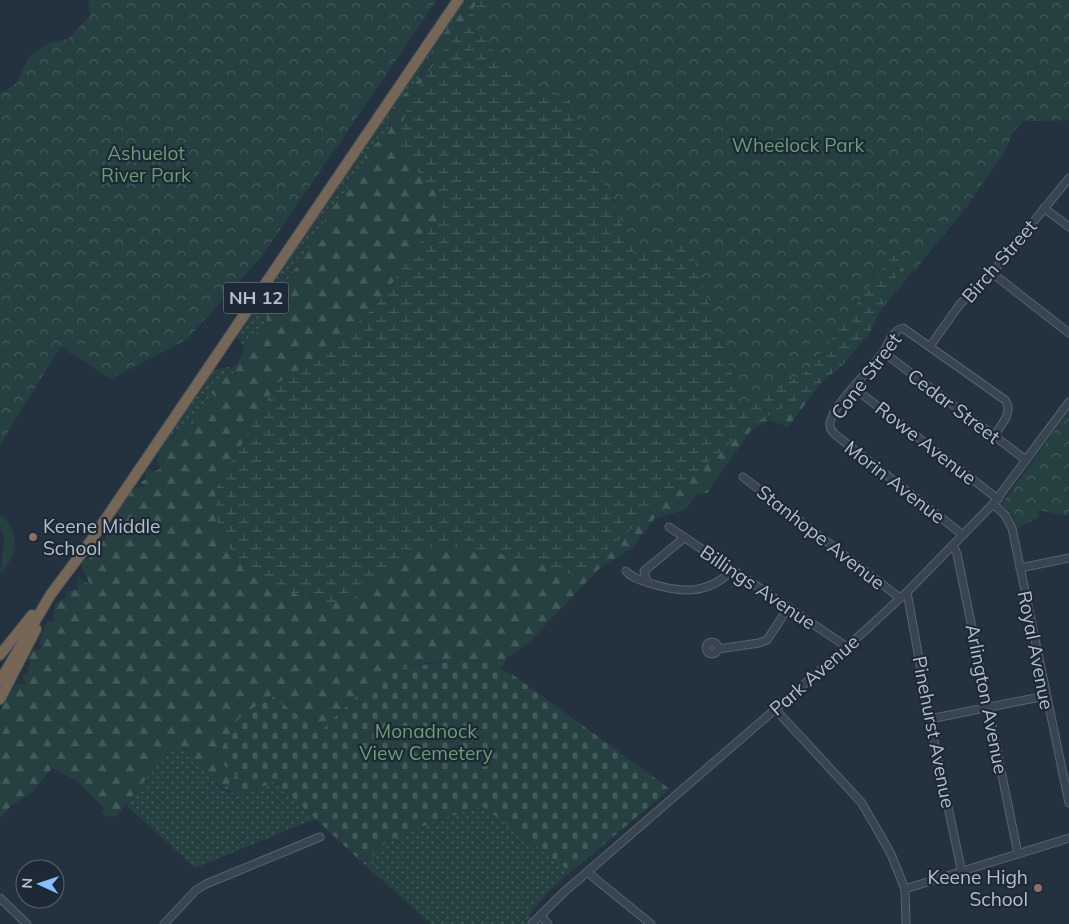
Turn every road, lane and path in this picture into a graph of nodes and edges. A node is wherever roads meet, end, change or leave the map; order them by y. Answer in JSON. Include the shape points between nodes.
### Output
{"nodes":[{"id":1,"x":458,"y":0,"type":"edge"},
{"id":2,"x":1069,"y":178,"type":"edge"},
{"id":3,"x":1044,"y":208,"type":"junction"},
{"id":4,"x":1069,"y":227,"type":"edge"},
{"id":5,"x":992,"y":273,"type":"junction"},
{"id":6,"x":1069,"y":332,"type":"edge"},
{"id":7,"x":931,"y":345,"type":"junction"},
{"id":8,"x":882,"y":352,"type":"junction"},
{"id":9,"x":854,"y":388,"type":"junction"},
{"id":10,"x":1069,"y":402,"type":"edge"},
{"id":11,"x":830,"y":428,"type":"joint"},
{"id":12,"x":994,"y":436,"type":"junction"},
{"id":13,"x":1026,"y":460,"type":"junction"},
{"id":14,"x":743,"y":477,"type":"dead end"},
{"id":15,"x":996,"y":501,"type":"junction"},
{"id":16,"x":669,"y":527,"type":"dead end"},
{"id":17,"x":963,"y":535,"type":"junction"},
{"id":18,"x":684,"y":538,"type":"junction"},
{"id":19,"x":953,"y":545,"type":"junction"},
{"id":20,"x":1069,"y":558,"type":"edge"},
{"id":21,"x":1020,"y":568,"type":"junction"},
{"id":22,"x":733,"y":570,"type":"junction"},
{"id":23,"x":626,"y":571,"type":"dead end"},
{"id":24,"x":647,"y":582,"type":"junction"},
{"id":25,"x":907,"y":592,"type":"junction"},
{"id":26,"x":51,"y":594,"type":"junction"},
{"id":27,"x":900,"y":598,"type":"junction"},
{"id":28,"x":788,"y":607,"type":"junction"},
{"id":29,"x":847,"y":647,"type":"junction"},
{"id":30,"x":718,"y":649,"type":"dead end"},
{"id":31,"x":0,"y":655,"type":"edge"},
{"id":32,"x":0,"y":681,"type":"edge"},
{"id":33,"x":1045,"y":696,"type":"junction"},
{"id":34,"x":0,"y":699,"type":"edge"},
{"id":35,"x":988,"y":708,"type":"junction"},
{"id":36,"x":775,"y":709,"type":"junction"},
{"id":37,"x":930,"y":719,"type":"junction"},
{"id":38,"x":1069,"y":803,"type":"edge"},
{"id":39,"x":320,"y":837,"type":"dead end"},
{"id":40,"x":1069,"y":838,"type":"edge"},
{"id":41,"x":1018,"y":854,"type":"junction"},
{"id":42,"x":587,"y":872,"type":"junction"},
{"id":43,"x":962,"y":873,"type":"junction"},
{"id":44,"x":905,"y":889,"type":"junction"},
{"id":45,"x":0,"y":898,"type":"edge"},
{"id":46,"x":540,"y":915,"type":"junction"},
{"id":47,"x":27,"y":924,"type":"edge"},
{"id":48,"x":164,"y":924,"type":"edge"},
{"id":49,"x":532,"y":924,"type":"edge"},
{"id":50,"x":548,"y":924,"type":"edge"},
{"id":51,"x":652,"y":924,"type":"edge"},
{"id":52,"x":906,"y":924,"type":"edge"}],
"edges":[{"from":1,"to":26,"type":"highway","number":"NH 12","via":[[90,542]]},
{"from":2,"to":3,"type":"street","name":"Birch Street"},
{"from":3,"to":4,"type":"street"},
{"from":3,"to":5,"type":"street","name":"Birch Street"},
{"from":5,"to":6,"type":"street"},
{"from":5,"to":7,"type":"street","name":"Birch Street","via":[[960,304]]},
{"from":7,"to":8,"type":"street","name":"Cone Street","via":[[903,328],[895,332]]},
{"from":7,"to":12,"type":"street","via":[[1008,404],[1008,412]]},
{"from":8,"to":9,"type":"street","name":"Cone Street"},
{"from":8,"to":12,"type":"street","name":"Cedar Street"},
{"from":9,"to":11,"type":"street","name":"Cone Street","via":[[832,417]]},
{"from":9,"to":15,"type":"street","name":"Rowe Avenue"},
{"from":10,"to":13,"type":"street","name":"Park Avenue"},
{"from":11,"to":17,"type":"street","name":"Morin Avenue"},
{"from":12,"to":13,"type":"street","name":"Cedar Street"},
{"from":13,"to":15,"type":"street","name":"Park Avenue"},
{"from":14,"to":27,"type":"street","name":"Stanhope Avenue"},
{"from":15,"to":17,"type":"street","name":"Park Avenue"},
{"from":15,"to":21,"type":"street","name":"Royal Avenue","via":[[1009,521]]},
{"from":16,"to":18,"type":"street","name":"Billings Avenue"},
{"from":17,"to":19,"type":"street","name":"Park Avenue"},
{"from":18,"to":22,"type":"street","name":"Billings Avenue"},
{"from":18,"to":24,"type":"street","via":[[644,572]]},
{"from":19,"to":25,"type":"street","name":"Park Avenue"},
{"from":19,"to":35,"type":"street","name":"Arlington Avenue"},
{"from":20,"to":21,"type":"street"},
{"from":21,"to":33,"type":"street","name":"Royal Avenue"},
{"from":22,"to":24,"type":"street","via":[[716,584],[691,590],[668,589]]},
{"from":22,"to":28,"type":"street","name":"Billings Avenue"},
{"from":23,"to":24,"type":"street"},
{"from":25,"to":27,"type":"street","name":"Park Avenue"},
{"from":25,"to":37,"type":"street","name":"Pinehurst Avenue"},
{"from":26,"to":31,"type":"highway"},
{"from":26,"to":32,"type":"highway","number":"NH 12"},
{"from":26,"to":34,"type":"highway","via":[[30,643]]},
{"from":27,"to":29,"type":"street","name":"Park Avenue"},
{"from":28,"to":29,"type":"street","name":"Billings Avenue"},
{"from":28,"to":30,"type":"street","via":[[766,640],[759,644]]},
{"from":29,"to":36,"type":"street","name":"Park Avenue"},
{"from":33,"to":35,"type":"street"},
{"from":33,"to":38,"type":"street","name":"Royal Avenue"},
{"from":35,"to":37,"type":"street"},
{"from":35,"to":41,"type":"street","name":"Arlington Avenue"},
{"from":36,"to":42,"type":"street","name":"Park Avenue"},
{"from":36,"to":44,"type":"street","via":[[861,802]]},
{"from":37,"to":43,"type":"street","name":"Pinehurst Avenue"},
{"from":39,"to":48,"type":"street","via":[[201,887]]},
{"from":40,"to":41,"type":"street"},
{"from":41,"to":43,"type":"street"},
{"from":42,"to":46,"type":"street","name":"Park Avenue"},
{"from":42,"to":51,"type":"street"},
{"from":43,"to":44,"type":"street"},
{"from":44,"to":52,"type":"street"},
{"from":45,"to":47,"type":"street"},
{"from":46,"to":49,"type":"street","name":"Park Avenue"},
{"from":46,"to":50,"type":"street"}]}
